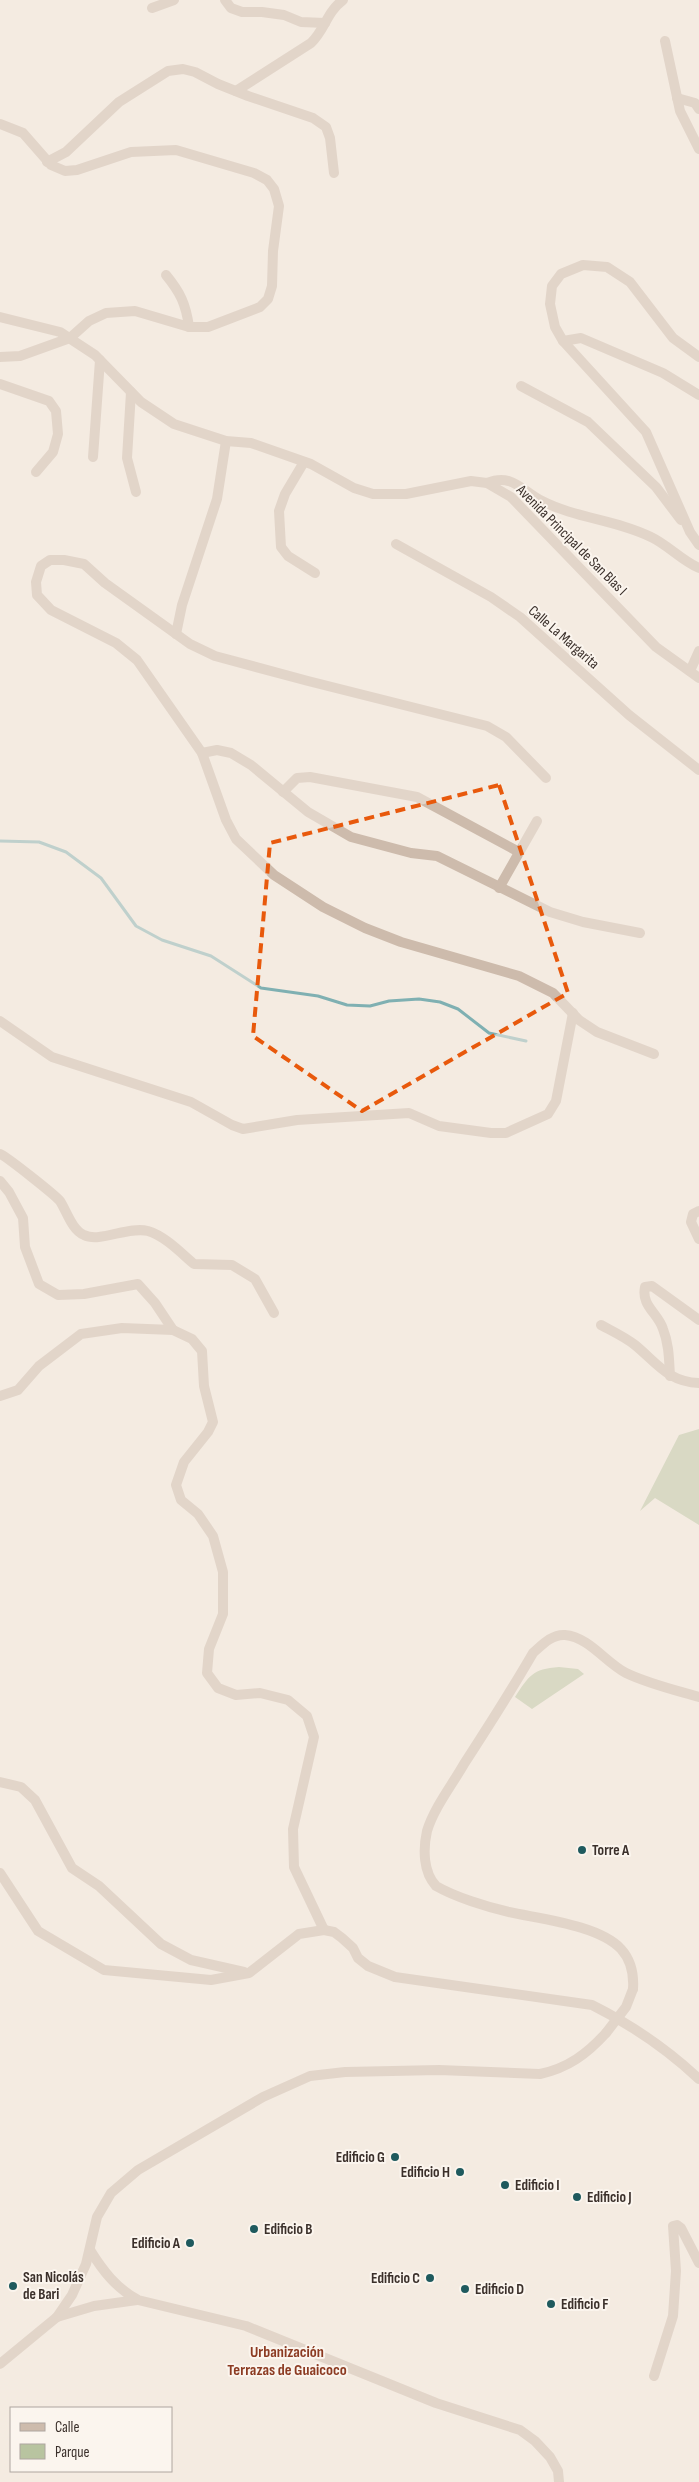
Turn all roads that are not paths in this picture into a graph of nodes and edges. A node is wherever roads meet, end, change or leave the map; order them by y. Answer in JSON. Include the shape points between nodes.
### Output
{"nodes":[{"id":1,"x":174,"y":0,"type":"edge"},
{"id":2,"x":225,"y":0,"type":"edge"},
{"id":3,"x":343,"y":0,"type":"edge"},
{"id":4,"x":152,"y":8,"type":"dead end"},
{"id":5,"x":325,"y":23,"type":"junction"},
{"id":6,"x":665,"y":41,"type":"dead end"},
{"id":7,"x":236,"y":91,"type":"junction"},
{"id":8,"x":677,"y":98,"type":"junction"},
{"id":9,"x":699,"y":109,"type":"edge"},
{"id":10,"x":0,"y":124,"type":"edge"},
{"id":11,"x":699,"y":149,"type":"edge"},
{"id":12,"x":47,"y":162,"type":"junction"},
{"id":13,"x":334,"y":173,"type":"dead end"},
{"id":14,"x":166,"y":275,"type":"dead end"},
{"id":15,"x":0,"y":317,"type":"edge"},
{"id":16,"x":188,"y":326,"type":"junction"},
{"id":17,"x":70,"y":338,"type":"junction"},
{"id":18,"x":563,"y":341,"type":"junction"},
{"id":19,"x":0,"y":357,"type":"edge"},
{"id":20,"x":699,"y":357,"type":"edge"},
{"id":21,"x":100,"y":360,"type":"junction"},
{"id":22,"x":0,"y":384,"type":"edge"},
{"id":23,"x":521,"y":386,"type":"dead end"},
{"id":24,"x":131,"y":392,"type":"junction"},
{"id":25,"x":699,"y":394,"type":"edge"},
{"id":26,"x":226,"y":440,"type":"junction"},
{"id":27,"x":93,"y":457,"type":"dead end"},
{"id":28,"x":304,"y":462,"type":"junction"},
{"id":29,"x":36,"y":472,"type":"dead end"},
{"id":30,"x":487,"y":483,"type":"junction"},
{"id":31,"x":136,"y":492,"type":"dead end"},
{"id":32,"x":690,"y":532,"type":"junction"},
{"id":33,"x":396,"y":544,"type":"dead end"},
{"id":34,"x":699,"y":545,"type":"edge"},
{"id":35,"x":699,"y":568,"type":"edge"},
{"id":36,"x":315,"y":573,"type":"dead end"},
{"id":37,"x":176,"y":634,"type":"junction"},
{"id":38,"x":699,"y":651,"type":"edge"},
{"id":39,"x":690,"y":671,"type":"junction"},
{"id":40,"x":699,"y":678,"type":"edge"},
{"id":41,"x":202,"y":753,"type":"junction"},
{"id":42,"x":699,"y":770,"type":"edge"},
{"id":43,"x":546,"y":778,"type":"dead end"},
{"id":44,"x":283,"y":792,"type":"junction"},
{"id":45,"x":537,"y":821,"type":"dead end"},
{"id":46,"x":519,"y":852,"type":"junction"},
{"id":47,"x":499,"y":888,"type":"junction"},
{"id":48,"x":640,"y":933,"type":"dead end"},
{"id":49,"x":573,"y":1014,"type":"junction"},
{"id":50,"x":0,"y":1021,"type":"edge"},
{"id":51,"x":654,"y":1054,"type":"dead end"},
{"id":52,"x":0,"y":1154,"type":"edge"},
{"id":53,"x":0,"y":1181,"type":"edge"},
{"id":54,"x":699,"y":1212,"type":"edge"},
{"id":55,"x":699,"y":1239,"type":"edge"},
{"id":56,"x":274,"y":1313,"type":"dead end"},
{"id":57,"x":699,"y":1320,"type":"edge"},
{"id":58,"x":601,"y":1325,"type":"dead end"},
{"id":59,"x":173,"y":1330,"type":"junction"},
{"id":60,"x":670,"y":1376,"type":"junction"},
{"id":61,"x":699,"y":1383,"type":"edge"},
{"id":62,"x":0,"y":1396,"type":"edge"},
{"id":63,"x":699,"y":1697,"type":"edge"},
{"id":64,"x":0,"y":1782,"type":"edge"},
{"id":65,"x":0,"y":1873,"type":"edge"},
{"id":66,"x":324,"y":1930,"type":"junction"},
{"id":67,"x":249,"y":1974,"type":"junction"},
{"id":68,"x":699,"y":2079,"type":"edge"},
{"id":69,"x":90,"y":2250,"type":"junction"},
{"id":70,"x":699,"y":2263,"type":"edge"},
{"id":71,"x":138,"y":2300,"type":"junction"},
{"id":72,"x":57,"y":2317,"type":"junction"},
{"id":73,"x":0,"y":2364,"type":"edge"},
{"id":74,"x":654,"y":2376,"type":"dead end"},
{"id":75,"x":560,"y":2482,"type":"edge"}],
"edges":[{"from":1,"to":4,"type":"street"},
{"from":2,"to":5,"type":"street","via":[[231,8],[242,12],[262,12],[284,15],[301,22]]},
{"from":3,"to":5,"type":"street","via":[[331,9]]},
{"from":5,"to":7,"type":"street","via":[[321,33],[311,42]]},
{"from":6,"to":8,"type":"street"},
{"from":7,"to":12,"type":"street","via":[[195,72],[183,69],[168,71],[119,102],[66,152]]},
{"from":7,"to":13,"type":"street","via":[[313,118],[326,127]]},
{"from":8,"to":9,"type":"street","via":[[695,103]]},
{"from":8,"to":11,"type":"street"},
{"from":10,"to":12,"type":"street","via":[[23,133]]},
{"from":12,"to":16,"type":"street","via":[[65,171],[77,170],[131,152],[176,150],[254,173],[267,180],[274,189],[279,206],[268,299],[260,307],[222,322]]},
{"from":14,"to":16,"type":"street","via":[[181,292]]},
{"from":15,"to":17,"type":"street","name":"Avenida Principal de San Blas I","via":[[60,332]]},
{"from":16,"to":17,"type":"street","via":[[120,310],[89,321]]},
{"from":17,"to":19,"type":"street","via":[[20,356]]},
{"from":17,"to":21,"type":"street","name":"Avenida Principal de San Blas I"},
{"from":18,"to":20,"type":"street","via":[[555,327],[550,304],[552,286],[561,274],[583,266],[607,267],[630,282],[673,338]]},
{"from":18,"to":25,"type":"street","via":[[581,338],[663,374]]},
{"from":18,"to":32,"type":"street","via":[[646,432]]},
{"from":21,"to":24,"type":"street","name":"Avenida Principal de San Blas I"},
{"from":21,"to":27,"type":"street"},
{"from":22,"to":29,"type":"street","via":[[49,401],[56,410],[58,434],[53,452]]},
{"from":23,"to":32,"type":"street","via":[[588,422],[656,486]]},
{"from":24,"to":26,"type":"street","name":"Avenida Principal de San Blas I","via":[[140,402],[174,424]]},
{"from":24,"to":31,"type":"street","via":[[127,458]]},
{"from":26,"to":28,"type":"street","name":"Avenida Principal de San Blas I","via":[[251,443]]},
{"from":26,"to":37,"type":"street","via":[[217,499],[182,605]]},
{"from":28,"to":30,"type":"street","name":"Avenida Principal de San Blas I","via":[[354,488],[373,494],[406,494],[471,481]]},
{"from":28,"to":36,"type":"street","via":[[279,511],[281,547],[288,556]]},
{"from":30,"to":35,"type":"street","via":[[509,480],[542,501],[635,529]]},
{"from":30,"to":39,"type":"street","name":"Avenida Principal de San Blas I","via":[[511,497],[656,647]]},
{"from":32,"to":34,"type":"street"},
{"from":33,"to":42,"type":"street","name":"Calle La Margarita","via":[[491,597],[520,618],[629,715]]},
{"from":37,"to":41,"type":"street","via":[[84,564],[50,560],[41,566],[36,582],[37,595],[51,610],[116,643],[137,660]]},
{"from":37,"to":43,"type":"street","via":[[215,656],[487,726],[506,737]]},
{"from":38,"to":39,"type":"street"},
{"from":39,"to":40,"type":"street","name":"Avenida Principal de San Blas I"},
{"from":41,"to":44,"type":"street","via":[[217,750],[231,753]]},
{"from":41,"to":49,"type":"street","via":[[236,839],[274,875],[323,907],[365,928],[401,942],[519,976],[553,993]]},
{"from":44,"to":46,"type":"street","via":[[297,778],[310,777],[417,797]]},
{"from":44,"to":47,"type":"street","via":[[308,812],[351,837],[411,853],[437,856]]},
{"from":45,"to":46,"type":"street"},
{"from":46,"to":47,"type":"street"},
{"from":47,"to":48,"type":"street","via":[[550,912]]},
{"from":49,"to":50,"type":"street","via":[[556,1101],[548,1114],[506,1133],[439,1126],[409,1113],[297,1120],[243,1129],[191,1102],[52,1058]]},
{"from":49,"to":51,"type":"street","via":[[597,1032]]},
{"from":52,"to":56,"type":"street","via":[[58,1199],[82,1235],[92,1238],[147,1231],[174,1246],[194,1264],[232,1264],[254,1280]]},
{"from":53,"to":59,"type":"street","via":[[23,1218],[25,1247],[39,1284],[58,1295],[84,1294],[138,1284]]},
{"from":54,"to":55,"type":"street","via":[[692,1214],[691,1222]]},
{"from":57,"to":60,"type":"street","via":[[652,1286],[645,1287],[643,1294],[647,1305],[663,1326],[669,1348]]},
{"from":58,"to":60,"type":"street","via":[[634,1344]]},
{"from":59,"to":62,"type":"street","via":[[122,1328],[81,1334],[39,1366],[18,1390]]},
{"from":59,"to":66,"type":"street","via":[[192,1339],[202,1351],[204,1386],[212,1412],[208,1432],[184,1462],[176,1485],[180,1500],[198,1514],[213,1536],[223,1572],[223,1614],[209,1649],[207,1673],[218,1688],[236,1695],[260,1693],[288,1700],[307,1716],[314,1737],[293,1829],[294,1867]]},
{"from":60,"to":61,"type":"street","via":[[684,1383]]},
{"from":63,"to":69,"type":"street","bridge":true,"via":[[627,1673],[573,1636],[548,1640],[533,1653],[455,1780],[427,1833],[426,1866],[436,1886],[490,1907],[582,1928],[601,1936],[627,1956],[634,1976],[626,2007],[606,2033],[578,2059],[540,2074],[390,2070],[330,2073],[301,2079],[263,2097],[126,2177],[100,2208]]},
{"from":64,"to":67,"type":"street","via":[[21,1787],[35,1800],[72,1868],[99,1886],[161,1944],[191,1960]]},
{"from":65,"to":67,"type":"street","via":[[38,1930],[104,1970],[211,1980]]},
{"from":66,"to":67,"type":"street","via":[[299,1934]]},
{"from":66,"to":68,"type":"street","via":[[342,1938],[368,1966],[395,1977],[586,2004],[609,2014],[682,2063]]},
{"from":69,"to":71,"type":"street","via":[[110,2279]]},
{"from":69,"to":72,"type":"street","via":[[81,2279]]},
{"from":70,"to":74,"type":"street","via":[[681,2228],[673,2226],[676,2271],[673,2316]]},
{"from":71,"to":72,"type":"street","via":[[94,2306]]},
{"from":71,"to":75,"type":"street","via":[[246,2326],[436,2403],[512,2427],[535,2440],[550,2457]]},
{"from":72,"to":73,"type":"street"}]}
